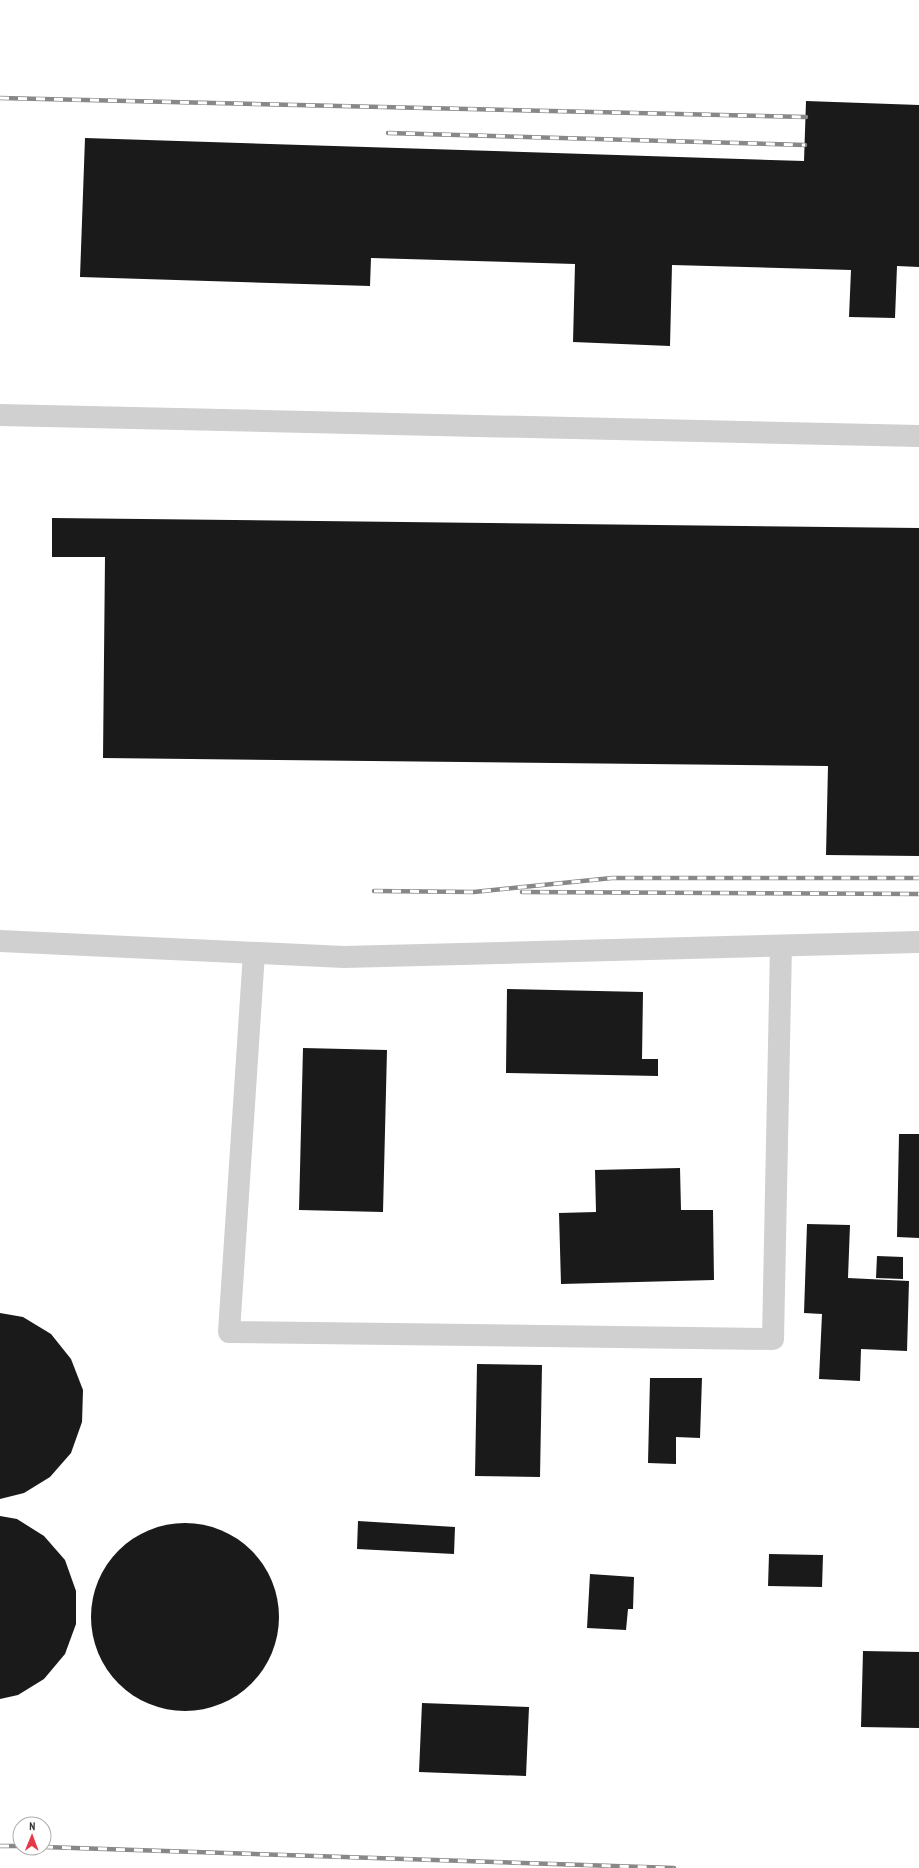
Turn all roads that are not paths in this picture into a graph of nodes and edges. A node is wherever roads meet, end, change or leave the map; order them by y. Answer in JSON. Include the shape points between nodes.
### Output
{"nodes":[{"id":1,"x":0,"y":415,"type":"edge"},
{"id":2,"x":919,"y":436,"type":"edge"},
{"id":3,"x":0,"y":941,"type":"edge"},
{"id":4,"x":919,"y":942,"type":"edge"},
{"id":5,"x":781,"y":946,"type":"junction"},
{"id":6,"x":254,"y":953,"type":"junction"}],
"edges":[{"from":1,"to":2,"type":"lane"},
{"from":3,"to":6,"type":"lane"},
{"from":4,"to":5,"type":"lane"},
{"from":5,"to":6,"type":"lane","via":[[344,957]]},
{"from":5,"to":6,"type":"lane","via":[[772,1340],[229,1332]]}]}
